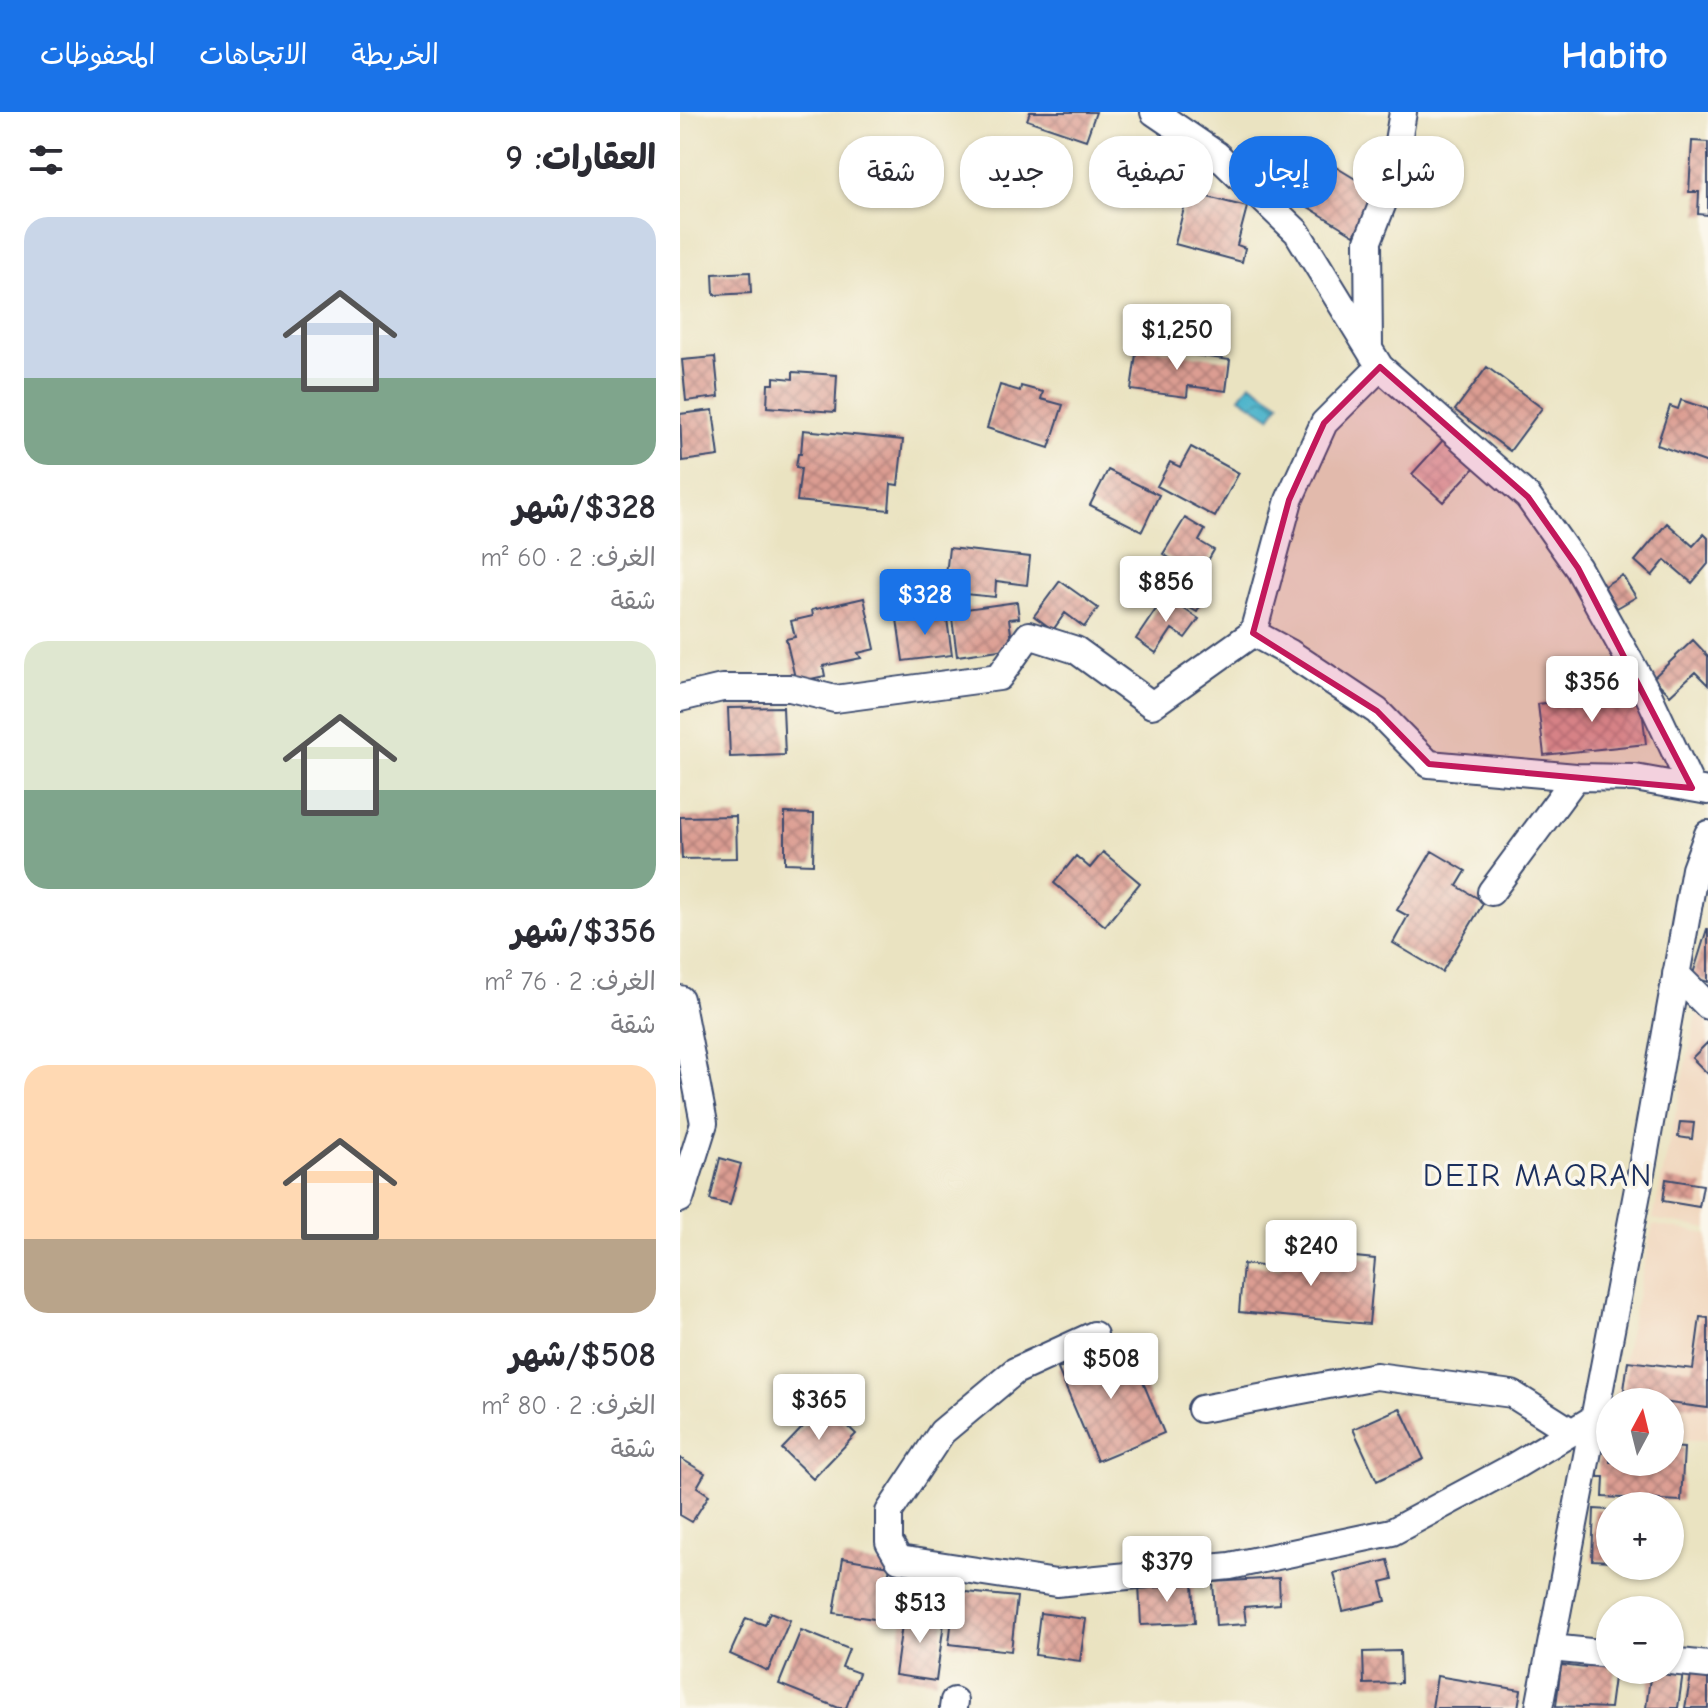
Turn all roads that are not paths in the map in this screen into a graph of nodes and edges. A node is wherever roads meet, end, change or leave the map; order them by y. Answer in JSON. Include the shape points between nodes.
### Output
{"nodes":[{"id":1,"x":1154,"y":112,"type":"edge"},
{"id":2,"x":1403,"y":112,"type":"edge"},
{"id":3,"x":1375,"y":357,"type":"junction"},
{"id":4,"x":1253,"y":633,"type":"junction"},
{"id":5,"x":680,"y":698,"type":"edge"},
{"id":6,"x":1576,"y":777,"type":"junction"},
{"id":7,"x":1700,"y":790,"type":"edge"},
{"id":8,"x":1708,"y":834,"type":"edge"},
{"id":9,"x":1491,"y":892,"type":"dead end"},
{"id":10,"x":1676,"y":974,"type":"junction"},
{"id":11,"x":680,"y":999,"type":"edge"},
{"id":12,"x":1708,"y":1006,"type":"edge"},
{"id":13,"x":684,"y":1036,"type":"edge"},
{"id":14,"x":680,"y":1199,"type":"edge"},
{"id":15,"x":1094,"y":1335,"type":"dead end"},
{"id":16,"x":1201,"y":1409,"type":"dead end"},
{"id":17,"x":1583,"y":1425,"type":"junction"},
{"id":18,"x":1551,"y":1648,"type":"junction"},
{"id":19,"x":1596,"y":1653,"type":"edge"},
{"id":20,"x":1684,"y":1662,"type":"edge"},
{"id":21,"x":1708,"y":1665,"type":"edge"},
{"id":22,"x":1539,"y":1708,"type":"edge"}],
"edges":[{"from":1,"to":3,"type":"street","via":[[1217,155],[1297,232]]},
{"from":2,"to":3,"type":"street","via":[[1391,182],[1368,241]]},
{"from":3,"to":4,"type":"street","via":[[1324,423],[1289,500]]},
{"from":3,"to":7,"type":"street","via":[[1528,497],[1578,568]]},
{"from":4,"to":5,"type":"street","via":[[1152,705],[1076,650],[1029,635],[999,677],[835,699],[790,688],[722,688]]},
{"from":4,"to":6,"type":"street","via":[[1377,711],[1429,764]]},
{"from":6,"to":7,"type":"street","via":[[1635,778]]},
{"from":6,"to":9,"type":"street"},
{"from":8,"to":10,"type":"street","via":[[1695,869]]},
{"from":10,"to":12,"type":"street"},
{"from":10,"to":17,"type":"street"},
{"from":11,"to":13,"type":"street"},
{"from":13,"to":14,"type":"street","via":[[704,1123]]},
{"from":15,"to":17,"type":"street","via":[[1015,1371],[942,1432],[889,1512],[889,1542],[899,1559],[1056,1583],[1230,1566],[1392,1532]]},
{"from":16,"to":17,"type":"street","via":[[1376,1376],[1512,1394]]},
{"from":17,"to":18,"type":"street"},
{"from":18,"to":19,"type":"street"},
{"from":18,"to":22,"type":"street"},
{"from":20,"to":21,"type":"street"}]}
